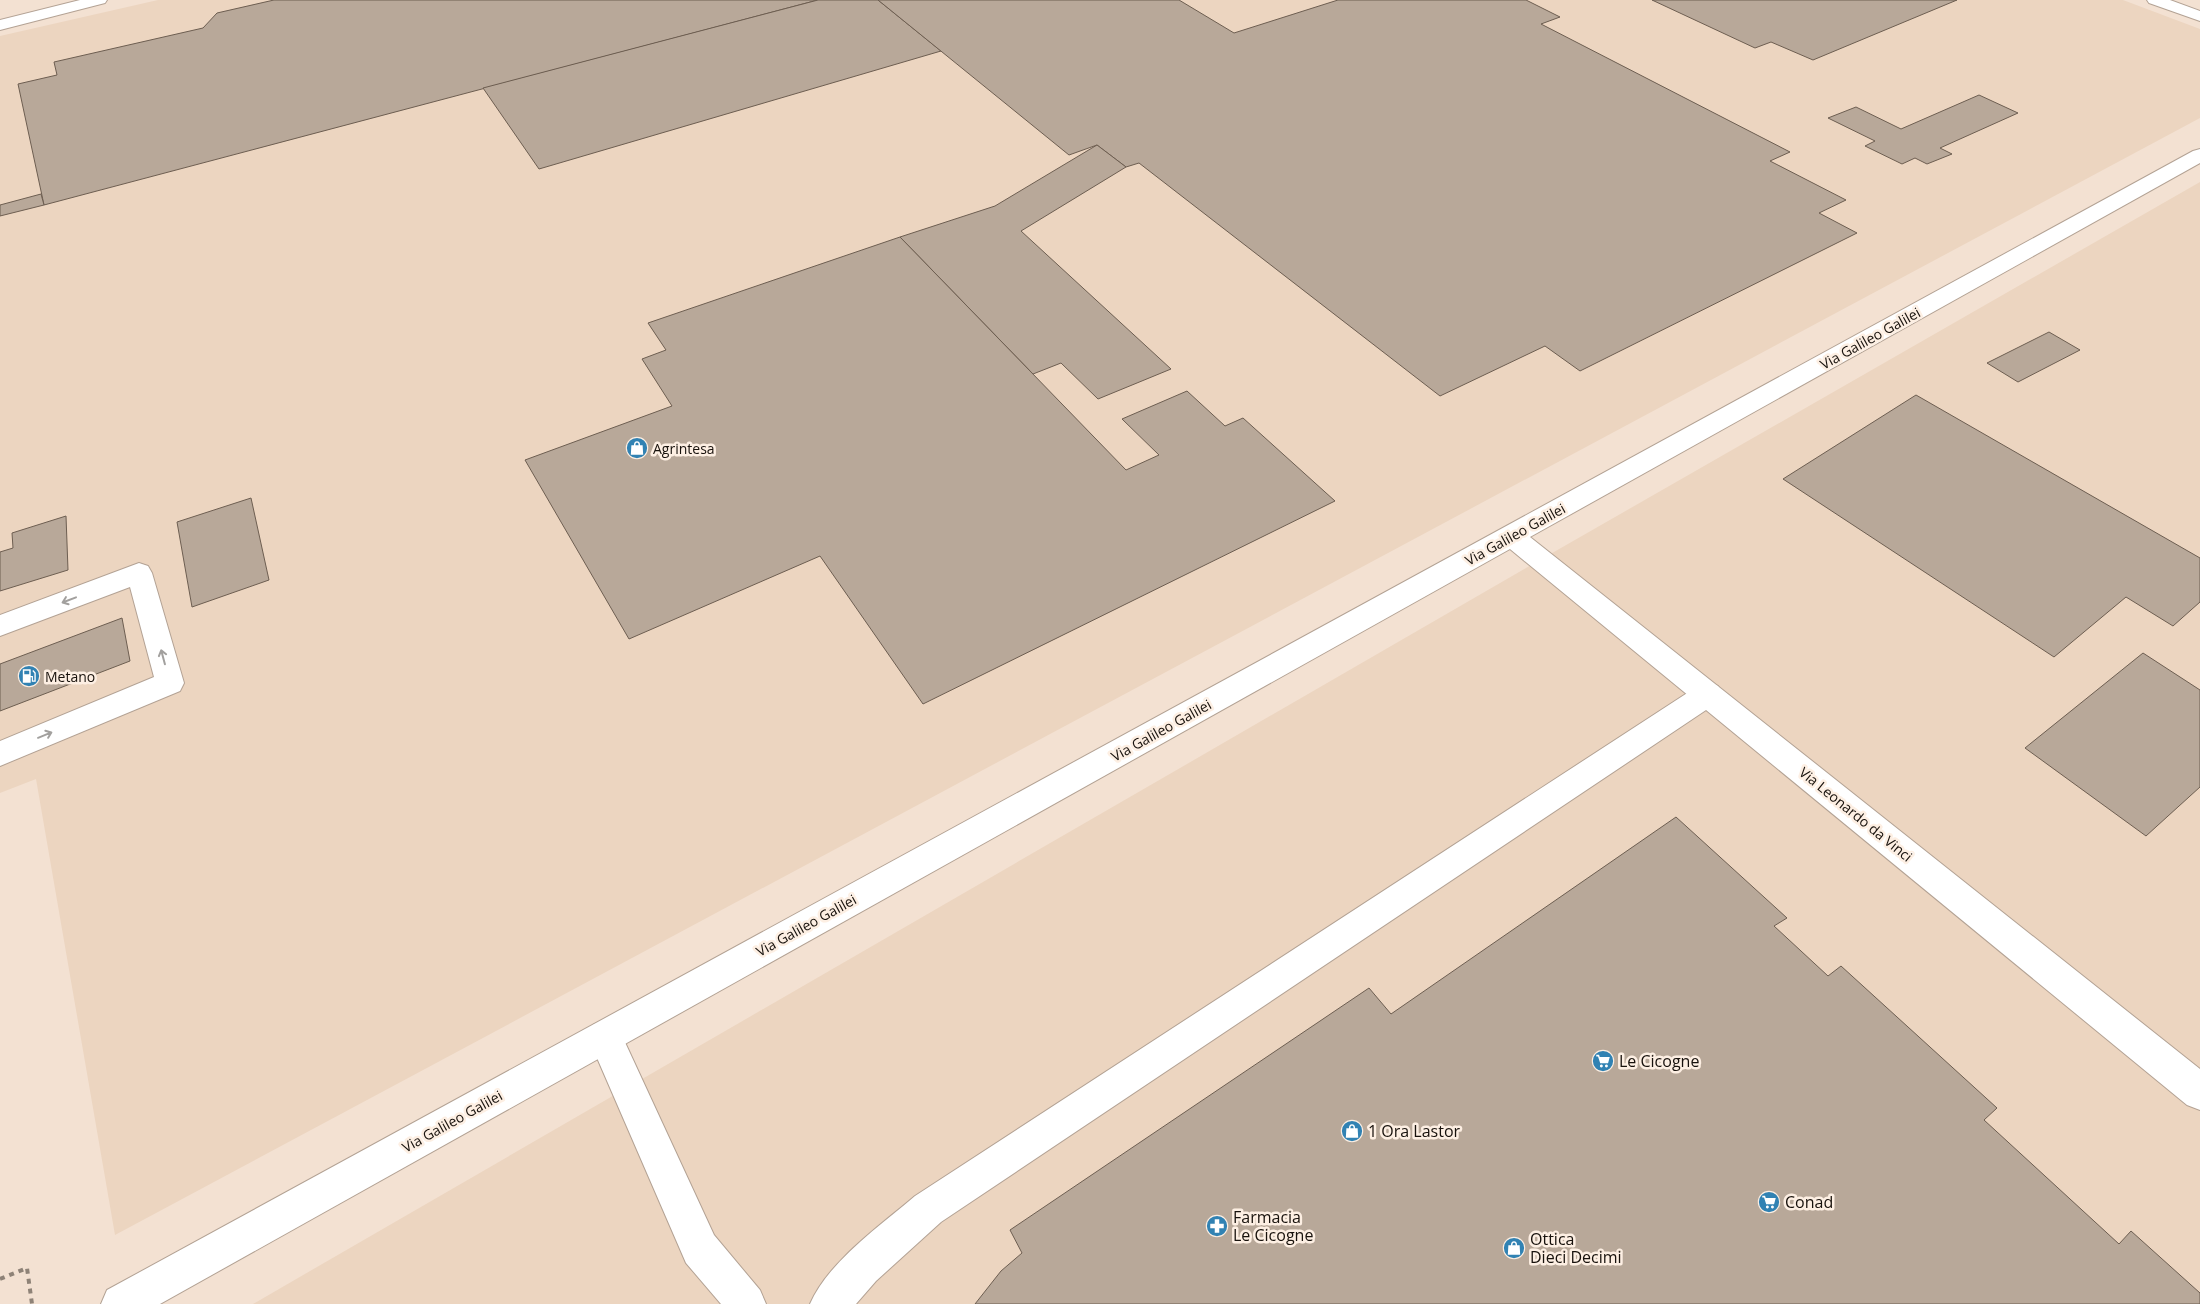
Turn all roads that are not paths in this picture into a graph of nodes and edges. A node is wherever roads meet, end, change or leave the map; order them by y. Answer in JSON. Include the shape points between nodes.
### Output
{"nodes":[{"id":1,"x":98,"y":0,"type":"edge"},
{"id":2,"x":2155,"y":0,"type":"edge"},
{"id":3,"x":61,"y":8,"type":"junction"},
{"id":4,"x":0,"y":12,"type":"edge"},
{"id":5,"x":2200,"y":16,"type":"edge"},
{"id":6,"x":0,"y":25,"type":"edge"},
{"id":7,"x":2200,"y":155,"type":"edge"},
{"id":8,"x":1511,"y":536,"type":"junction"},
{"id":9,"x":0,"y":626,"type":"edge"},
{"id":10,"x":1708,"y":694,"type":"junction"},
{"id":11,"x":0,"y":754,"type":"edge"},
{"id":12,"x":605,"y":1037,"type":"junction"},
{"id":13,"x":2200,"y":1092,"type":"edge"},
{"id":14,"x":121,"y":1304,"type":"edge"},
{"id":15,"x":746,"y":1304,"type":"edge"},
{"id":16,"x":830,"y":1304,"type":"edge"}],
"edges":[{"from":1,"to":3,"type":"street"},
{"from":2,"to":5,"type":"street"},
{"from":3,"to":4,"type":"street"},
{"from":3,"to":6,"type":"street"},
{"from":7,"to":8,"type":"street","name":"Via Galileo Galilei"},
{"from":8,"to":10,"type":"street","name":"Via Leonardo da Vinci"},
{"from":8,"to":12,"type":"street","name":"Via Galileo Galilei"},
{"from":11,"to":9,"type":"street","one_way":true,"via":[[170,684],[139,573]]},
{"from":10,"to":13,"type":"street","name":"Via Leonardo da Vinci"},
{"from":10,"to":16,"type":"street","via":[[928,1209],[862,1267]]},
{"from":12,"to":14,"type":"street","name":"Via Galileo Galilei"},
{"from":12,"to":15,"type":"street","via":[[700,1249]]}]}
